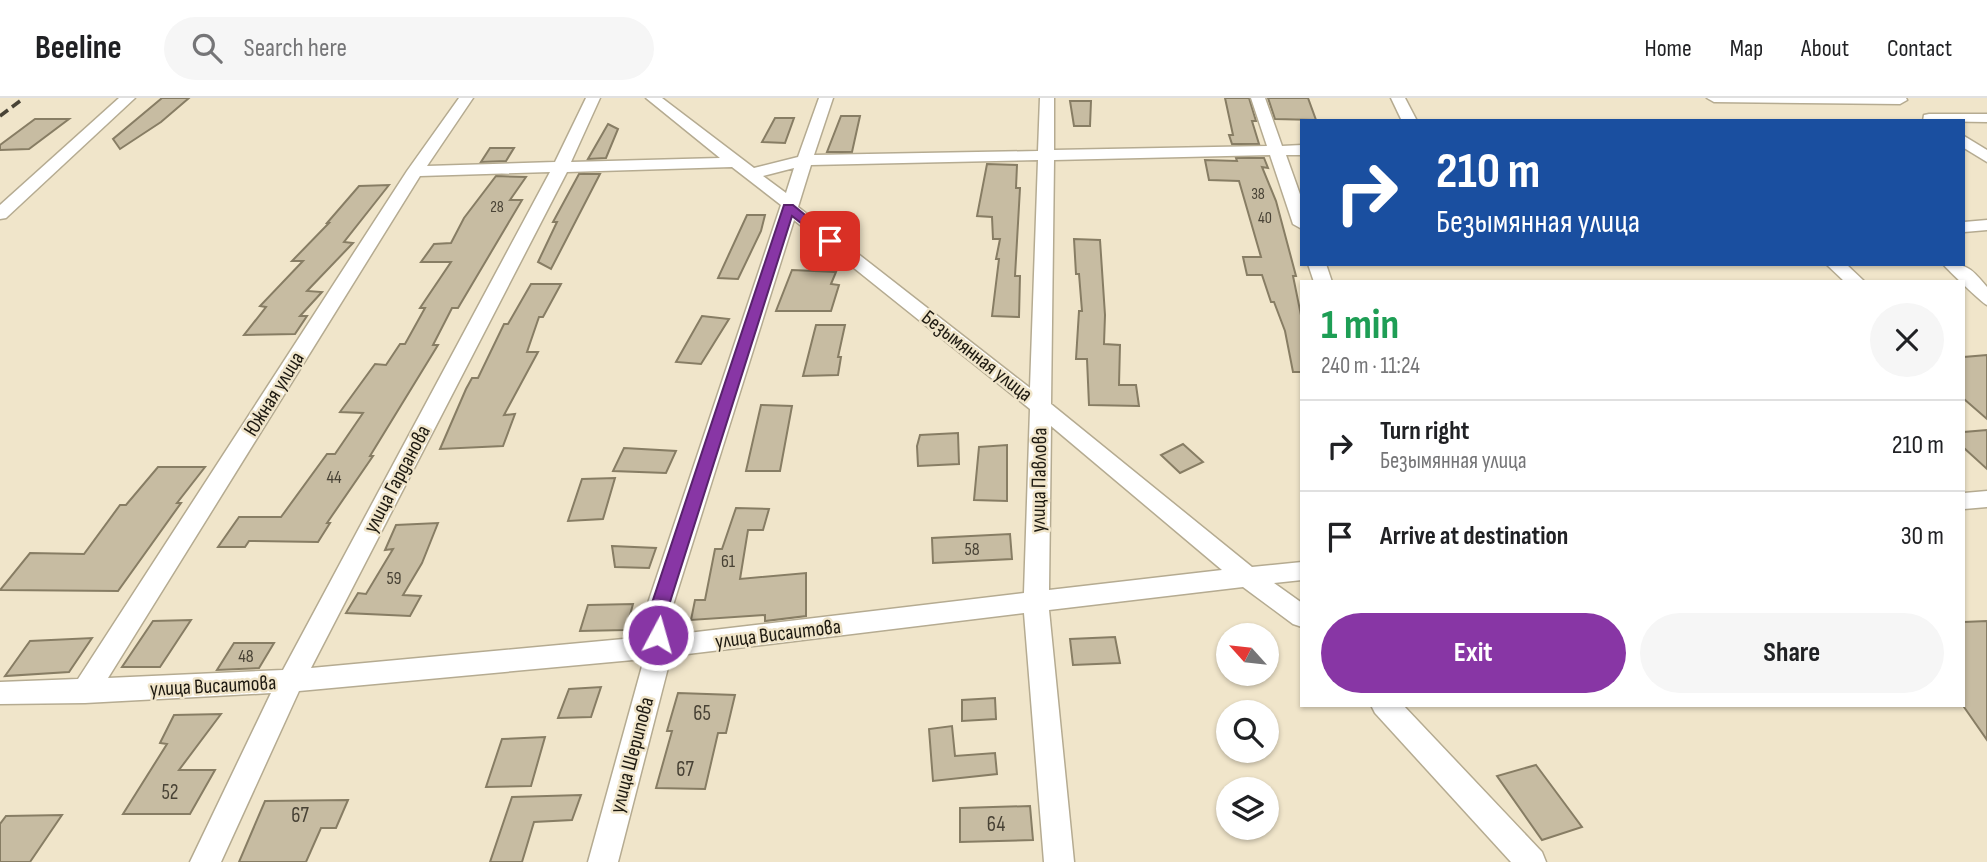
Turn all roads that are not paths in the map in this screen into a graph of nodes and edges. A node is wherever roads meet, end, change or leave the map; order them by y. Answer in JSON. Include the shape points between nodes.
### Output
{"nodes":[{"id":1,"x":128,"y":98,"type":"edge"},
{"id":2,"x":466,"y":98,"type":"edge"},
{"id":3,"x":593,"y":98,"type":"edge"},
{"id":4,"x":653,"y":98,"type":"edge"},
{"id":5,"x":826,"y":98,"type":"edge"},
{"id":6,"x":1047,"y":98,"type":"edge"},
{"id":7,"x":1258,"y":98,"type":"edge"},
{"id":8,"x":1398,"y":98,"type":"edge"},
{"id":9,"x":1714,"y":98,"type":"edge"},
{"id":10,"x":1915,"y":109,"type":"edge"},
{"id":11,"x":1987,"y":118,"type":"edge"},
{"id":12,"x":1409,"y":119,"type":"edge"},
{"id":13,"x":1965,"y":142,"type":"edge"},
{"id":14,"x":1275,"y":150,"type":"junction"},
{"id":15,"x":1300,"y":150,"type":"edge"},
{"id":16,"x":1046,"y":154,"type":"junction"},
{"id":17,"x":1987,"y":157,"type":"edge"},
{"id":18,"x":807,"y":160,"type":"junction"},
{"id":19,"x":561,"y":167,"type":"junction"},
{"id":20,"x":742,"y":168,"type":"junction"},
{"id":21,"x":415,"y":171,"type":"junction"},
{"id":22,"x":790,"y":206,"type":"junction"},
{"id":23,"x":0,"y":214,"type":"edge"},
{"id":24,"x":1300,"y":219,"type":"edge"},
{"id":25,"x":1987,"y":225,"type":"edge"},
{"id":26,"x":1965,"y":227,"type":"edge"},
{"id":27,"x":1837,"y":266,"type":"edge"},
{"id":28,"x":1955,"y":266,"type":"edge"},
{"id":29,"x":1854,"y":280,"type":"edge"},
{"id":30,"x":1987,"y":299,"type":"edge"},
{"id":31,"x":1040,"y":405,"type":"junction"},
{"id":32,"x":1987,"y":499,"type":"edge"},
{"id":33,"x":1965,"y":501,"type":"edge"},
{"id":34,"x":1300,"y":571,"type":"edge"},
{"id":35,"x":1247,"y":577,"type":"junction"},
{"id":36,"x":1036,"y":603,"type":"junction"},
{"id":37,"x":1300,"y":616,"type":"edge"},
{"id":38,"x":660,"y":648,"type":"junction"},
{"id":39,"x":290,"y":682,"type":"junction"},
{"id":40,"x":85,"y":692,"type":"junction"},
{"id":41,"x":0,"y":693,"type":"edge"},
{"id":42,"x":1387,"y":707,"type":"edge"},
{"id":43,"x":205,"y":862,"type":"edge"},
{"id":44,"x":603,"y":862,"type":"edge"},
{"id":45,"x":1059,"y":862,"type":"edge"},
{"id":46,"x":1531,"y":862,"type":"edge"}],
"edges":[{"from":1,"to":23,"type":"street"},
{"from":2,"to":21,"type":"street","name":"Южная улица"},
{"from":3,"to":19,"type":"street","name":"улица Гарданова"},
{"from":4,"to":20,"type":"street","name":"Безымянная улица"},
{"from":5,"to":18,"type":"street","name":"улица Шерипова"},
{"from":6,"to":16,"type":"street","name":"улица Павлова"},
{"from":7,"to":14,"type":"street"},
{"from":8,"to":12,"type":"street"},
{"from":9,"to":10,"type":"street"},
{"from":10,"to":11,"type":"street"},
{"from":13,"to":17,"type":"street"},
{"from":14,"to":15,"type":"street"},
{"from":14,"to":16,"type":"street"},
{"from":14,"to":24,"type":"street"},
{"from":16,"to":18,"type":"street"},
{"from":16,"to":31,"type":"street","name":"улица Павлова"},
{"from":18,"to":20,"type":"street"},
{"from":18,"to":22,"type":"street","name":"улица Шерипова"},
{"from":19,"to":20,"type":"street"},
{"from":19,"to":21,"type":"street"},
{"from":19,"to":39,"type":"street","name":"улица Гарданова"},
{"from":20,"to":22,"type":"street","name":"Безымянная улица"},
{"from":21,"to":40,"type":"street","name":"Южная улица"},
{"from":22,"to":31,"type":"street","name":"Безымянная улица"},
{"from":22,"to":38,"type":"street","name":"улица Шерипова","via":[[655,621]]},
{"from":25,"to":26,"type":"street"},
{"from":27,"to":29,"type":"street"},
{"from":28,"to":30,"type":"street"},
{"from":31,"to":35,"type":"street","name":"Безымянная улица"},
{"from":31,"to":36,"type":"street","name":"улица Павлова"},
{"from":32,"to":33,"type":"street"},
{"from":34,"to":35,"type":"street","name":"улица Висаитова"},
{"from":35,"to":36,"type":"street","name":"улица Висаитова"},
{"from":35,"to":37,"type":"street","name":"Безымянная улица"},
{"from":36,"to":38,"type":"street","name":"улица Висаитова"},
{"from":36,"to":45,"type":"street","name":"улица Павлова"},
{"from":38,"to":39,"type":"street","name":"улица Висаитова"},
{"from":38,"to":44,"type":"street","name":"улица Шерипова"},
{"from":39,"to":40,"type":"street","name":"улица Висаитова"},
{"from":39,"to":43,"type":"street","name":"улица Гарданова"},
{"from":40,"to":41,"type":"street","name":"улица Висаитова"},
{"from":42,"to":46,"type":"street"}]}
